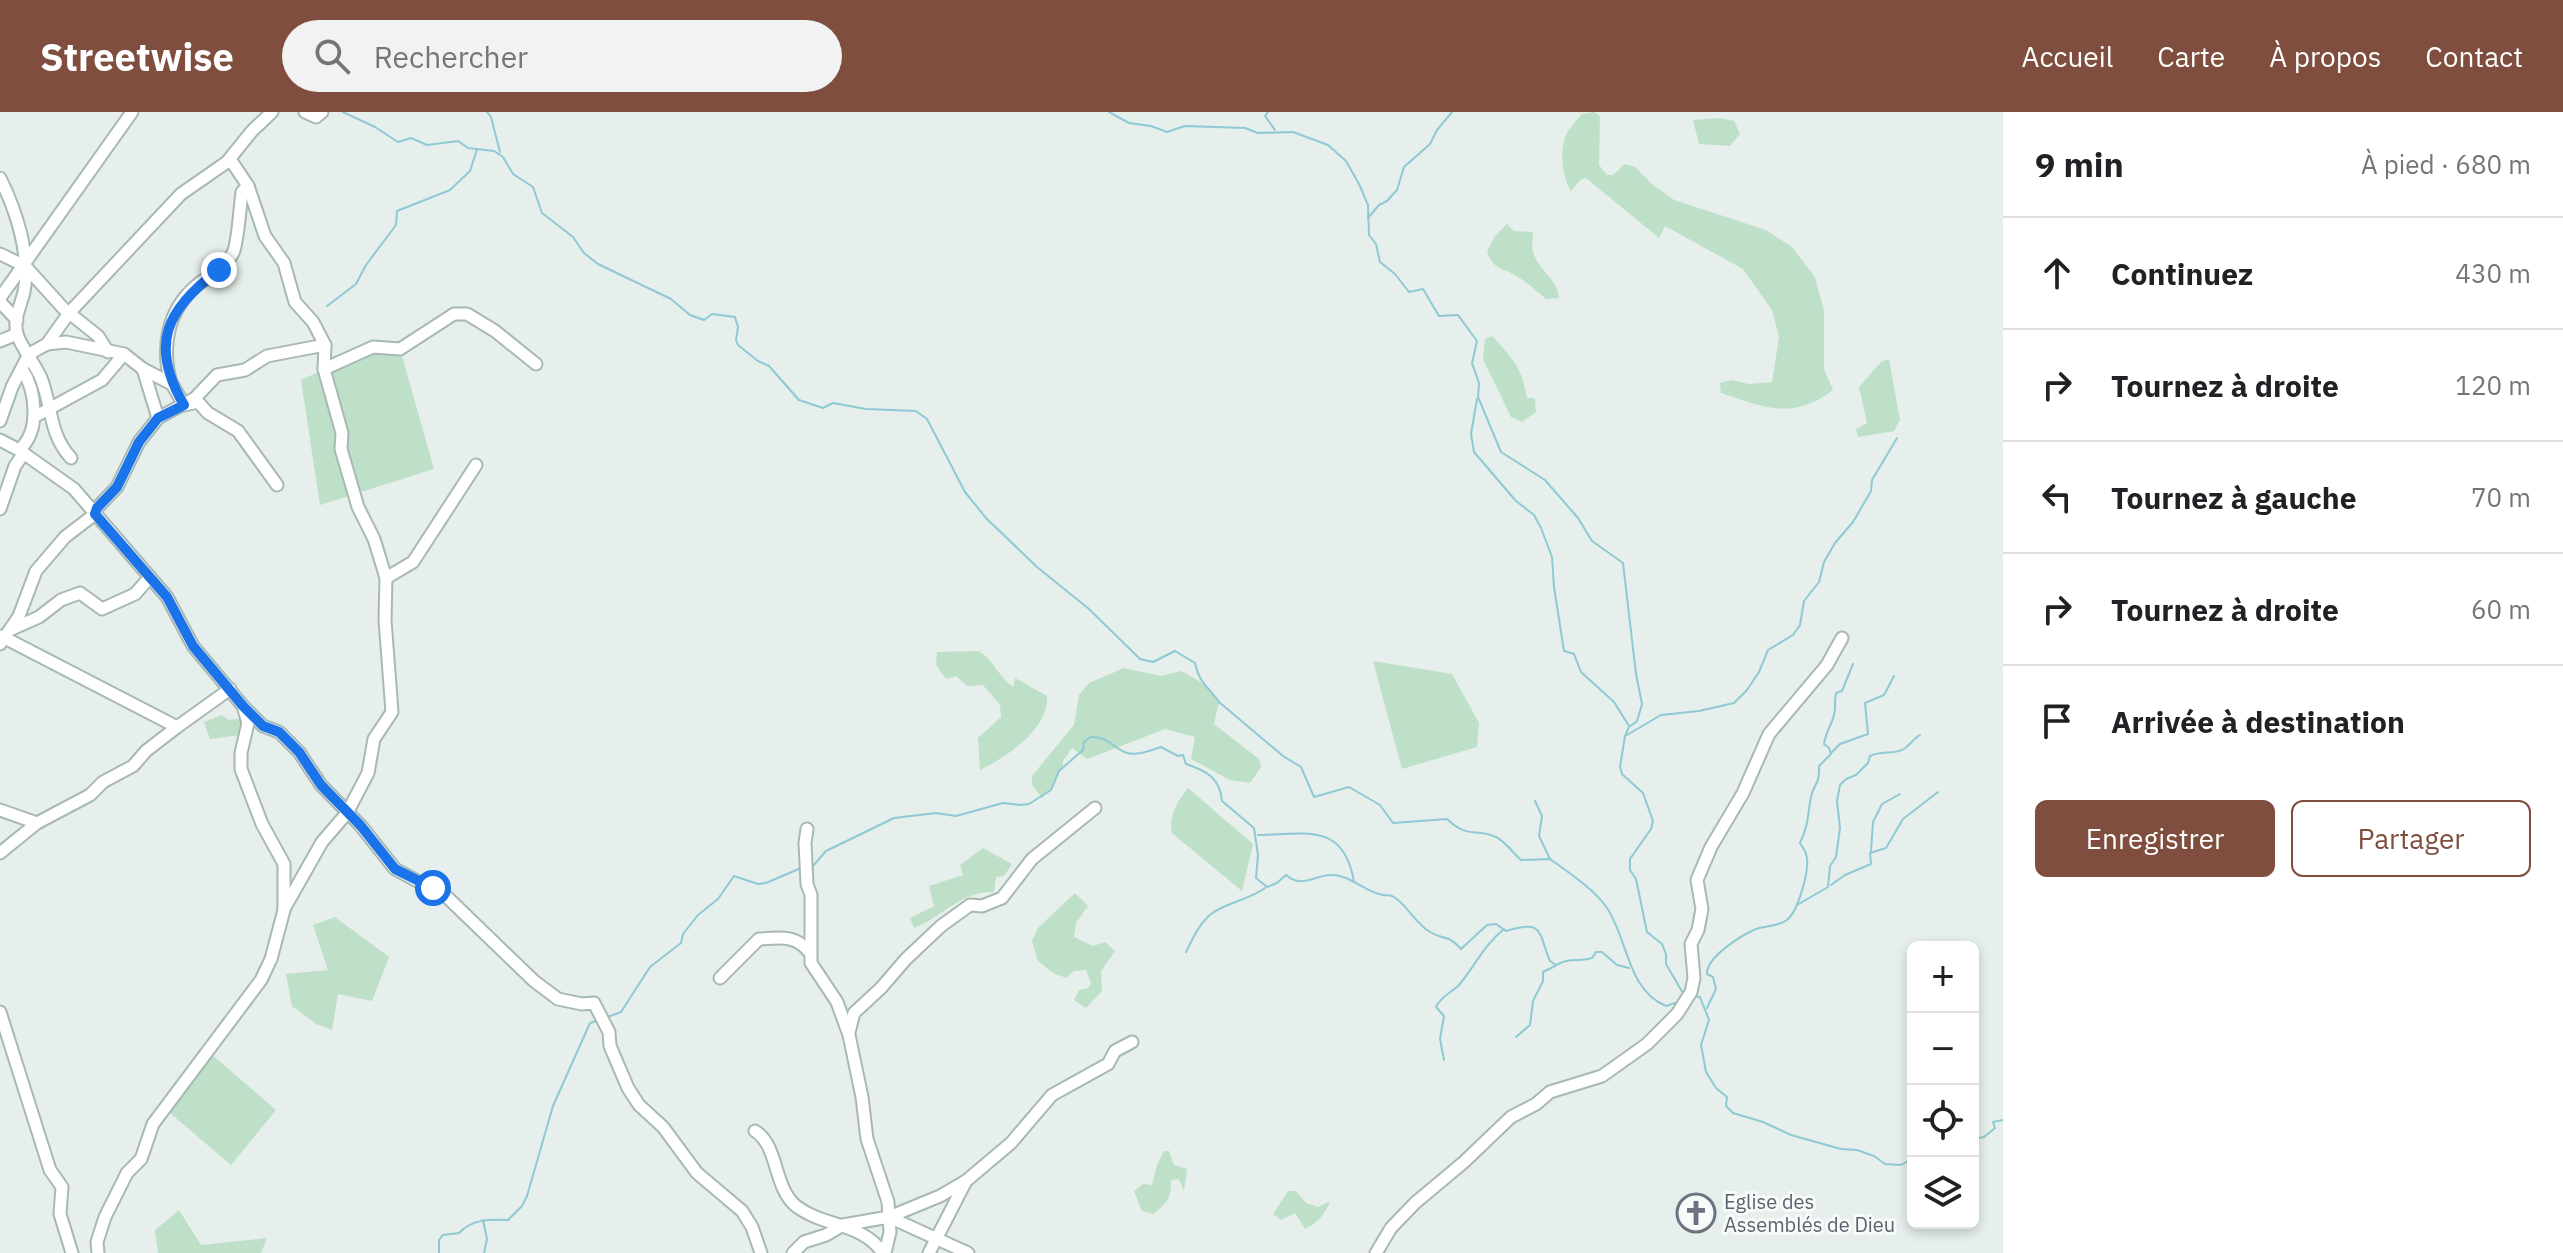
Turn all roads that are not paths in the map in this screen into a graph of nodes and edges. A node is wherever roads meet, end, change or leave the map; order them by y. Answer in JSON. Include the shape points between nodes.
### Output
{"nodes":[{"id":1,"x":132,"y":112,"type":"edge"},
{"id":2,"x":272,"y":112,"type":"edge"},
{"id":3,"x":305,"y":112,"type":"edge"},
{"id":4,"x":322,"y":112,"type":"edge"},
{"id":5,"x":230,"y":159,"type":"junction"},
{"id":6,"x":0,"y":178,"type":"edge"},
{"id":7,"x":248,"y":186,"type":"junction"},
{"id":8,"x":0,"y":254,"type":"edge"},
{"id":9,"x":25,"y":266,"type":"junction"},
{"id":10,"x":0,"y":300,"type":"edge"},
{"id":11,"x":69,"y":313,"type":"junction"},
{"id":12,"x":17,"y":320,"type":"junction"},
{"id":13,"x":17,"y":334,"type":"junction"},
{"id":14,"x":0,"y":341,"type":"edge"},
{"id":15,"x":47,"y":344,"type":"junction"},
{"id":16,"x":325,"y":345,"type":"junction"},
{"id":17,"x":108,"y":352,"type":"junction"},
{"id":18,"x":29,"y":354,"type":"junction"},
{"id":19,"x":124,"y":354,"type":"junction"},
{"id":20,"x":536,"y":364,"type":"dead end"},
{"id":21,"x":22,"y":369,"type":"junction"},
{"id":22,"x":143,"y":369,"type":"junction"},
{"id":23,"x":324,"y":369,"type":"junction"},
{"id":24,"x":172,"y":384,"type":"junction"},
{"id":25,"x":184,"y":405,"type":"junction"},
{"id":26,"x":48,"y":407,"type":"junction"},
{"id":27,"x":34,"y":417,"type":"junction"},
{"id":28,"x":158,"y":418,"type":"junction"},
{"id":29,"x":0,"y":421,"type":"edge"},
{"id":30,"x":0,"y":440,"type":"edge"},
{"id":31,"x":22,"y":451,"type":"junction"},
{"id":32,"x":71,"y":458,"type":"dead end"},
{"id":33,"x":476,"y":465,"type":"dead end"},
{"id":34,"x":277,"y":485,"type":"dead end"},
{"id":35,"x":0,"y":509,"type":"edge"},
{"id":36,"x":95,"y":514,"type":"junction"},
{"id":37,"x":150,"y":577,"type":"junction"},
{"id":38,"x":386,"y":578,"type":"junction"},
{"id":39,"x":4,"y":637,"type":"edge"},
{"id":40,"x":1842,"y":638,"type":"dead end"},
{"id":41,"x":230,"y":689,"type":"junction"},
{"id":42,"x":243,"y":706,"type":"junction"},
{"id":43,"x":177,"y":727,"type":"junction"},
{"id":44,"x":1095,"y":808,"type":"dead end"},
{"id":45,"x":0,"y":810,"type":"edge"},
{"id":46,"x":347,"y":813,"type":"junction"},
{"id":47,"x":37,"y":823,"type":"junction"},
{"id":48,"x":807,"y":829,"type":"dead end"},
{"id":49,"x":0,"y":853,"type":"edge"},
{"id":50,"x":284,"y":910,"type":"junction"},
{"id":51,"x":810,"y":953,"type":"junction"},
{"id":52,"x":720,"y":978,"type":"dead end"},
{"id":53,"x":0,"y":1012,"type":"edge"},
{"id":54,"x":848,"y":1033,"type":"junction"},
{"id":55,"x":1132,"y":1042,"type":"dead end"},
{"id":56,"x":755,"y":1131,"type":"dead end"},
{"id":57,"x":966,"y":1181,"type":"junction"},
{"id":58,"x":889,"y":1217,"type":"junction"},
{"id":59,"x":843,"y":1225,"type":"junction"},
{"id":60,"x":936,"y":1236,"type":"junction"},
{"id":61,"x":72,"y":1253,"type":"edge"},
{"id":62,"x":98,"y":1253,"type":"edge"},
{"id":63,"x":761,"y":1253,"type":"edge"},
{"id":64,"x":793,"y":1253,"type":"edge"},
{"id":65,"x":884,"y":1253,"type":"edge"},
{"id":66,"x":929,"y":1253,"type":"edge"},
{"id":67,"x":968,"y":1253,"type":"edge"},
{"id":68,"x":1376,"y":1253,"type":"edge"}],
"edges":[{"from":1,"to":9,"type":"street"},
{"from":2,"to":5,"type":"street"},
{"from":3,"to":4,"type":"street","via":[[316,117]]},
{"from":5,"to":7,"type":"street"},
{"from":5,"to":11,"type":"street","via":[[181,194]]},
{"from":6,"to":9,"type":"street","via":[[17,219]]},
{"from":7,"to":16,"type":"street","via":[[265,236],[284,263],[295,302]]},
{"from":7,"to":24,"type":"street","via":[[242,192],[232,255],[177,306],[165,350]]},
{"from":8,"to":9,"type":"street"},
{"from":9,"to":10,"type":"street"},
{"from":9,"to":11,"type":"street"},
{"from":9,"to":12,"type":"street"},
{"from":10,"to":12,"type":"street"},
{"from":11,"to":15,"type":"street"},
{"from":11,"to":17,"type":"street","via":[[98,336]]},
{"from":12,"to":13,"type":"street"},
{"from":13,"to":14,"type":"street"},
{"from":13,"to":18,"type":"street"},
{"from":15,"to":17,"type":"street","via":[[66,342]]},
{"from":15,"to":18,"type":"street"},
{"from":16,"to":23,"type":"street"},
{"from":16,"to":25,"type":"street","via":[[267,356],[245,370],[217,375]]},
{"from":17,"to":19,"type":"street"},
{"from":18,"to":21,"type":"street"},
{"from":18,"to":26,"type":"street"},
{"from":19,"to":22,"type":"street"},
{"from":19,"to":26,"type":"street","via":[[102,380]]},
{"from":20,"to":23,"type":"street","via":[[495,331],[467,314],[454,314],[400,349],[373,347]]},
{"from":21,"to":27,"type":"street","via":[[33,394]]},
{"from":21,"to":29,"type":"street"},
{"from":22,"to":24,"type":"street"},
{"from":22,"to":28,"type":"street"},
{"from":23,"to":38,"type":"street","via":[[358,507]]},
{"from":24,"to":25,"type":"street"},
{"from":25,"to":28,"type":"street"},
{"from":25,"to":34,"type":"street","via":[[198,402],[238,431]]},
{"from":26,"to":27,"type":"street"},
{"from":26,"to":32,"type":"street","via":[[58,440]]},
{"from":27,"to":31,"type":"street"},
{"from":28,"to":36,"type":"street"},
{"from":30,"to":31,"type":"street"},
{"from":31,"to":35,"type":"street"},
{"from":31,"to":36,"type":"street","via":[[74,489]]},
{"from":33,"to":38,"type":"street","via":[[413,562]]},
{"from":36,"to":37,"type":"street"},
{"from":36,"to":39,"type":"street","via":[[40,565]]},
{"from":37,"to":39,"type":"street","via":[[135,594],[102,609],[80,593],[61,600]]},
{"from":37,"to":41,"type":"street","via":[[193,646]]},
{"from":38,"to":46,"type":"street","via":[[392,712],[374,739],[368,773]]},
{"from":39,"to":43,"type":"street"},
{"from":40,"to":68,"type":"street","via":[[1827,665],[1769,734],[1711,847],[1697,880],[1702,909],[1691,944],[1694,978],[1677,1014],[1647,1044],[1602,1076],[1550,1092],[1511,1117],[1415,1203]]},
{"from":41,"to":42,"type":"street"},
{"from":41,"to":43,"type":"street"},
{"from":42,"to":46,"type":"street","via":[[299,752]]},
{"from":42,"to":50,"type":"street","via":[[248,723],[241,769],[284,864]]},
{"from":43,"to":47,"type":"street","via":[[121,775]]},
{"from":44,"to":54,"type":"street","via":[[1032,859],[1002,898],[970,905],[941,926],[854,1013]]},
{"from":45,"to":47,"type":"street"},
{"from":46,"to":50,"type":"street","via":[[322,842]]},
{"from":46,"to":63,"type":"street","via":[[395,869],[447,897],[546,990],[558,999],[594,1003],[615,1061],[639,1105],[697,1173],[742,1211]]},
{"from":47,"to":49,"type":"street"},
{"from":48,"to":51,"type":"street"},
{"from":50,"to":62,"type":"street","via":[[267,970],[153,1124],[141,1159],[125,1177],[105,1217]]},
{"from":51,"to":52,"type":"street","via":[[790,937],[759,939]]},
{"from":51,"to":54,"type":"street"},
{"from":53,"to":61,"type":"street","via":[[50,1170],[62,1187],[62,1222]]},
{"from":54,"to":58,"type":"street","via":[[867,1139]]},
{"from":55,"to":57,"type":"street","via":[[1115,1051],[1108,1064],[1052,1095],[1011,1143]]},
{"from":56,"to":59,"type":"street","via":[[762,1135],[792,1201]]},
{"from":57,"to":58,"type":"street"},
{"from":57,"to":60,"type":"street"},
{"from":58,"to":59,"type":"street"},
{"from":58,"to":60,"type":"street"},
{"from":58,"to":65,"type":"street"},
{"from":59,"to":64,"type":"street","via":[[804,1242]]},
{"from":59,"to":65,"type":"street"},
{"from":60,"to":66,"type":"street"},
{"from":60,"to":67,"type":"street"}]}
